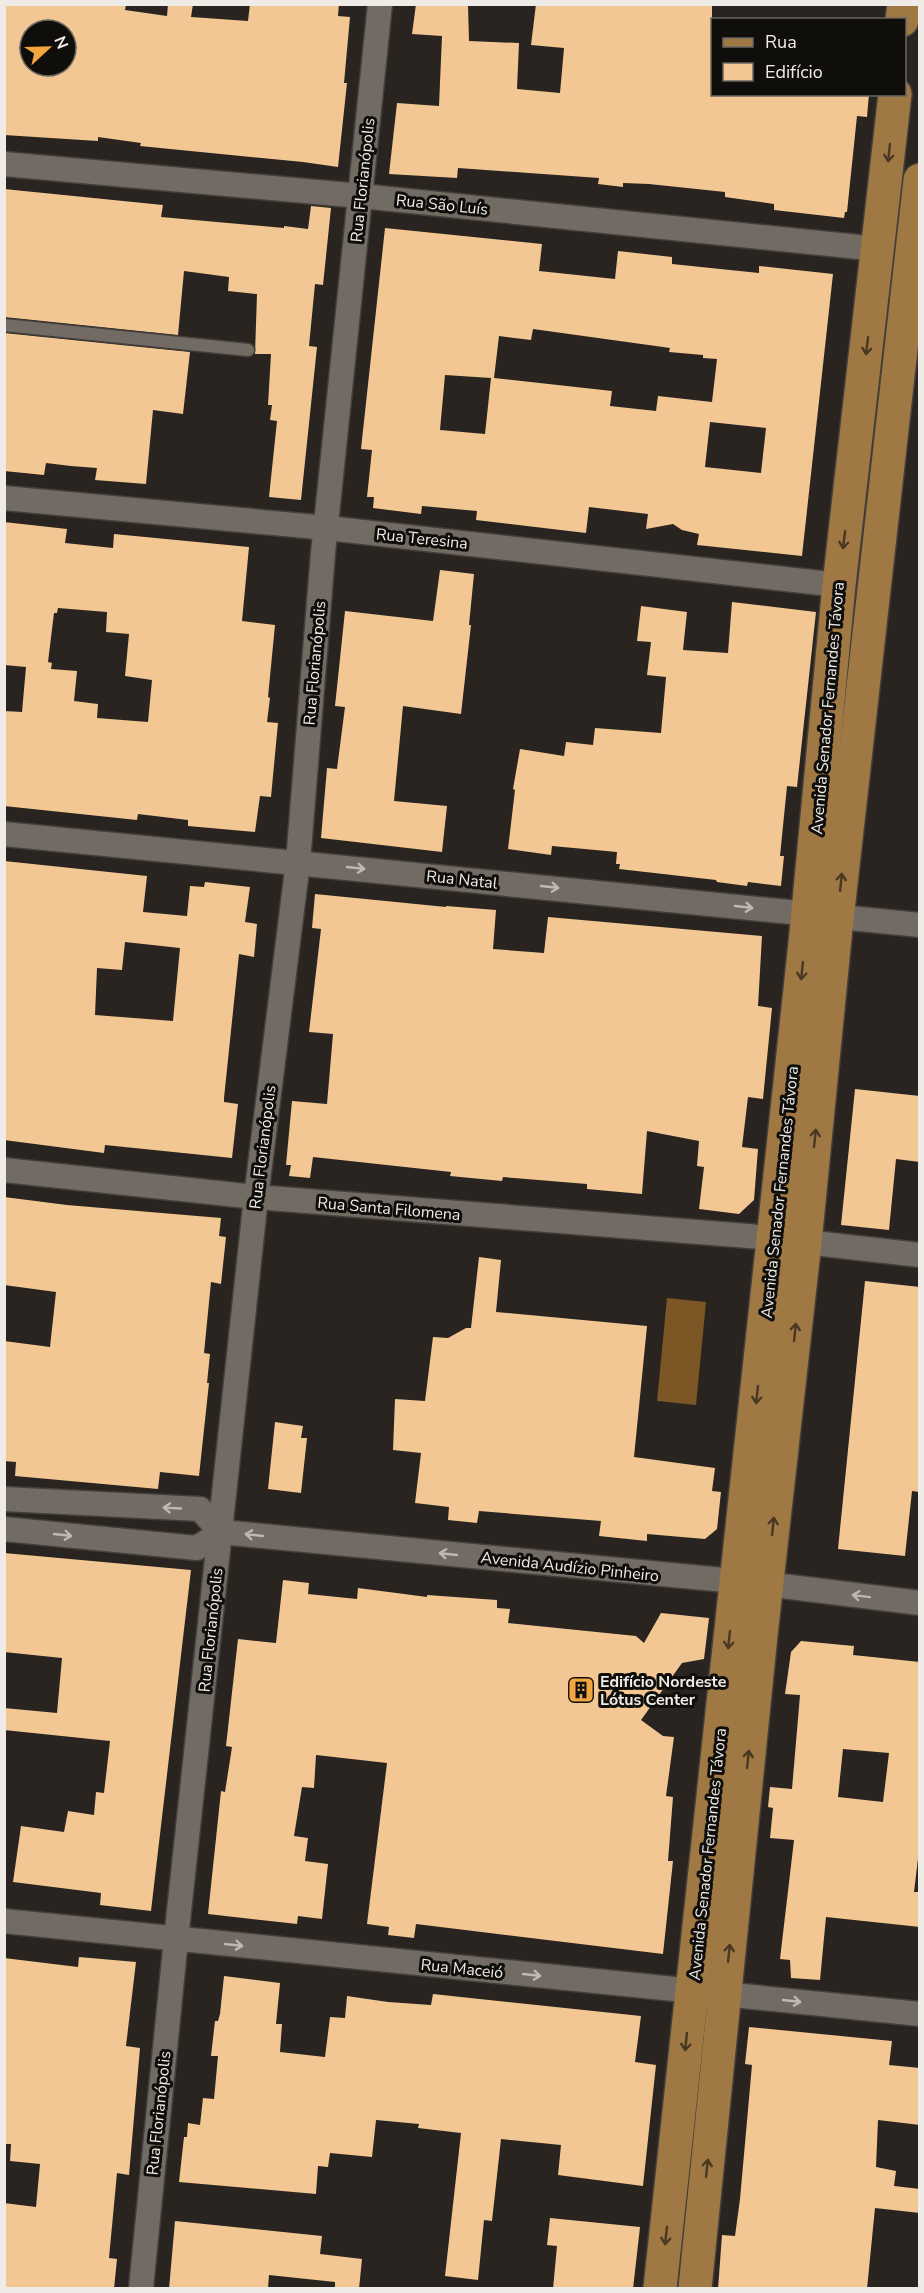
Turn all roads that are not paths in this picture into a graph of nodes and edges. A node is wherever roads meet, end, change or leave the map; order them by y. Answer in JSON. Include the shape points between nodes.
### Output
{"nodes":[{"id":1,"x":380,"y":4,"type":"edge"},
{"id":2,"x":895,"y":96,"type":"edge"},
{"id":3,"x":4,"y":164,"type":"edge"},
{"id":4,"x":920,"y":180,"type":"edge"},
{"id":5,"x":361,"y":196,"type":"junction"},
{"id":6,"x":879,"y":249,"type":"junction"},
{"id":7,"x":916,"y":253,"type":"edge"},
{"id":8,"x":4,"y":325,"type":"edge"},
{"id":9,"x":248,"y":351,"type":"dead end"},
{"id":10,"x":4,"y":498,"type":"edge"},
{"id":11,"x":327,"y":528,"type":"junction"},
{"id":12,"x":839,"y":585,"type":"junction"},
{"id":13,"x":4,"y":834,"type":"edge"},
{"id":14,"x":298,"y":862,"type":"junction"},
{"id":15,"x":823,"y":915,"type":"junction"},
{"id":16,"x":920,"y":925,"type":"edge"},
{"id":17,"x":4,"y":1170,"type":"edge"},
{"id":18,"x":256,"y":1197,"type":"junction"},
{"id":19,"x":789,"y":1240,"type":"junction"},
{"id":20,"x":920,"y":1255,"type":"edge"},
{"id":21,"x":4,"y":1499,"type":"edge"},
{"id":22,"x":4,"y":1529,"type":"edge"},
{"id":23,"x":221,"y":1532,"type":"junction"},
{"id":24,"x":751,"y":1583,"type":"junction"},
{"id":25,"x":920,"y":1603,"type":"edge"},
{"id":26,"x":4,"y":1922,"type":"edge"},
{"id":27,"x":176,"y":1939,"type":"junction"},
{"id":28,"x":692,"y":1991,"type":"junction"},
{"id":29,"x":725,"y":1993,"type":"junction"},
{"id":30,"x":920,"y":2014,"type":"edge"},
{"id":31,"x":141,"y":2289,"type":"edge"},
{"id":32,"x":660,"y":2289,"type":"edge"},
{"id":33,"x":695,"y":2289,"type":"edge"}],
"edges":[{"from":1,"to":5,"type":"street","name":"Rua Florianópolis"},
{"from":2,"to":6,"type":"main road","name":"Avenida Senador Fernandes Távora","one_way":true},
{"from":3,"to":5,"type":"street","name":"Rua São Luís"},
{"from":4,"to":7,"type":"main road","name":"Avenida Senador Fernandes Távora"},
{"from":5,"to":6,"type":"street","name":"Rua São Luís"},
{"from":5,"to":11,"type":"street","name":"Rua Florianópolis"},
{"from":6,"to":12,"type":"main road","name":"Avenida Senador Fernandes Távora","one_way":true},
{"from":15,"to":7,"type":"main road","name":"Avenida Senador Fernandes Távora","one_way":true},
{"from":8,"to":9,"type":"lane"},
{"from":10,"to":11,"type":"street","name":"Rua Teresina"},
{"from":11,"to":12,"type":"street","name":"Rua Teresina"},
{"from":11,"to":14,"type":"street","name":"Rua Florianópolis"},
{"from":12,"to":15,"type":"main road","name":"Avenida Senador Fernandes Távora"},
{"from":13,"to":14,"type":"street","name":"Rua Natal"},
{"from":14,"to":15,"type":"street","name":"Rua Natal","one_way":true},
{"from":14,"to":18,"type":"street","name":"Rua Florianópolis"},
{"from":15,"to":16,"type":"street","name":"Rua Natal"},
{"from":15,"to":19,"type":"main road","name":"Avenida Senador Fernandes Távora"},
{"from":17,"to":18,"type":"street","name":"Rua Santa Filomena"},
{"from":18,"to":19,"type":"street","name":"Rua Santa Filomena"},
{"from":18,"to":23,"type":"street","name":"Rua Florianópolis"},
{"from":19,"to":20,"type":"street","name":"Rua Santa Filomena"},
{"from":19,"to":24,"type":"main road","name":"Avenida Senador Fernandes Távora"},
{"from":23,"to":21,"type":"street","one_way":true,"via":[[200,1509]]},
{"from":22,"to":23,"type":"street","one_way":true,"via":[[197,1548]]},
{"from":24,"to":23,"type":"street","name":"Avenida Audízio Pinheiro","one_way":true},
{"from":23,"to":27,"type":"street","name":"Rua Florianópolis"},
{"from":25,"to":24,"type":"street","name":"Avenida Audízio Pinheiro","one_way":true},
{"from":24,"to":28,"type":"main road","name":"Avenida Senador Fernandes Távora","one_way":true},
{"from":29,"to":24,"type":"main road","name":"Avenida Senador Fernandes Távora","one_way":true},
{"from":26,"to":27,"type":"street","name":"Rua Maceió"},
{"from":27,"to":28,"type":"street","name":"Rua Maceió","one_way":true},
{"from":27,"to":31,"type":"street","name":"Rua Florianópolis"},
{"from":28,"to":29,"type":"street","name":"Rua Maceió"},
{"from":28,"to":32,"type":"main road","name":"Avenida Senador Fernandes Távora","one_way":true},
{"from":29,"to":30,"type":"street","name":"Rua Maceió","one_way":true},
{"from":33,"to":29,"type":"main road","name":"Avenida Senador Fernandes Távora","one_way":true}]}
